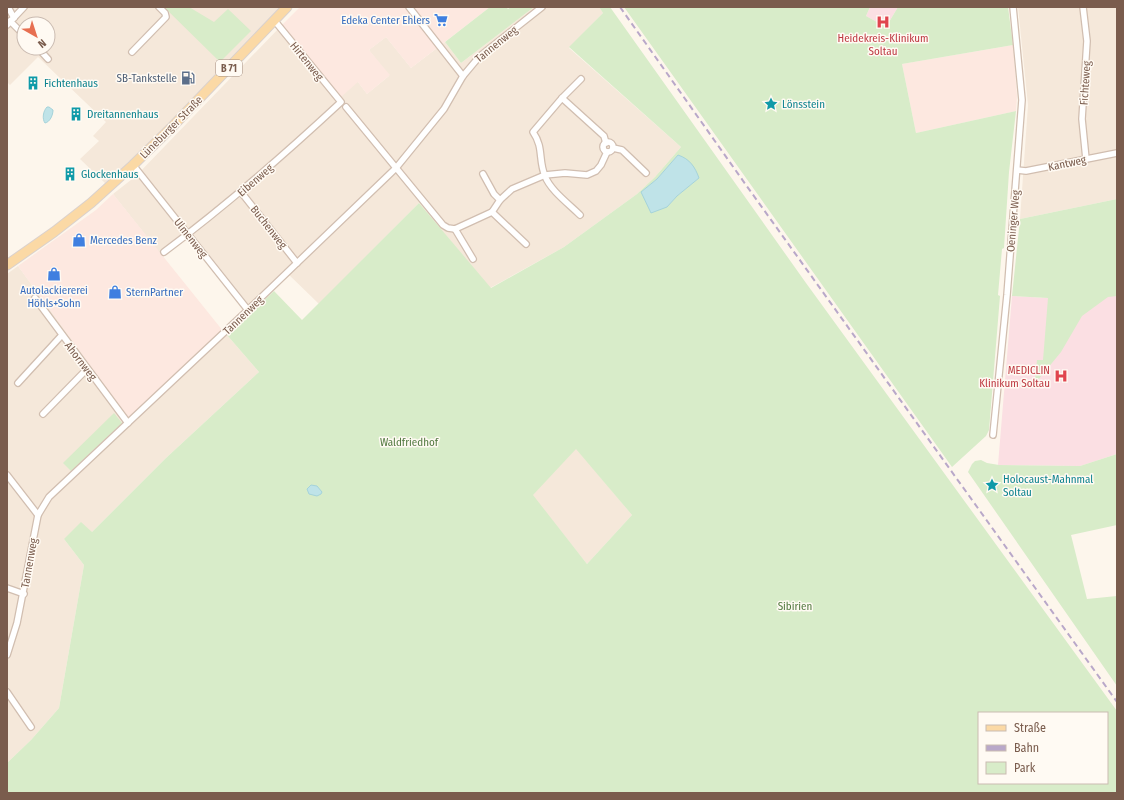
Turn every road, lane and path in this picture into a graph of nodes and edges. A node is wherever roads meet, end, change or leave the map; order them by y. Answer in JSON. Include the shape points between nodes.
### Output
{"nodes":[{"id":1,"x":8,"y":7,"type":"edge"},
{"id":2,"x":24,"y":7,"type":"edge"},
{"id":3,"x":160,"y":7,"type":"edge"},
{"id":4,"x":287,"y":7,"type":"edge"},
{"id":5,"x":409,"y":7,"type":"edge"},
{"id":6,"x":542,"y":7,"type":"edge"},
{"id":7,"x":1013,"y":7,"type":"edge"},
{"id":8,"x":1083,"y":7,"type":"edge"},
{"id":9,"x":274,"y":20,"type":"junction"},
{"id":10,"x":10,"y":21,"type":"edge"},
{"id":11,"x":132,"y":52,"type":"dead end"},
{"id":12,"x":45,"y":56,"type":"edge"},
{"id":13,"x":48,"y":59,"type":"dead end"},
{"id":14,"x":463,"y":76,"type":"junction"},
{"id":15,"x":581,"y":79,"type":"dead end"},
{"id":16,"x":562,"y":98,"type":"junction"},
{"id":17,"x":340,"y":102,"type":"joint"},
{"id":18,"x":346,"y":107,"type":"dead end"},
{"id":19,"x":606,"y":142,"type":"junction"},
{"id":20,"x":613,"y":148,"type":"junction"},
{"id":21,"x":607,"y":152,"type":"junction"},
{"id":22,"x":1117,"y":153,"type":"edge"},
{"id":23,"x":1086,"y":159,"type":"junction"},
{"id":24,"x":133,"y":165,"type":"junction"},
{"id":25,"x":396,"y":168,"type":"junction"},
{"id":26,"x":1017,"y":170,"type":"junction"},
{"id":27,"x":646,"y":173,"type":"dead end"},
{"id":28,"x":483,"y":174,"type":"dead end"},
{"id":29,"x":544,"y":176,"type":"junction"},
{"id":30,"x":241,"y":192,"type":"junction"},
{"id":31,"x":500,"y":200,"type":"junction"},
{"id":32,"x":492,"y":212,"type":"junction"},
{"id":33,"x":580,"y":215,"type":"dead end"},
{"id":34,"x":455,"y":229,"type":"junction"},
{"id":35,"x":188,"y":234,"type":"junction"},
{"id":36,"x":526,"y":244,"type":"dead end"},
{"id":37,"x":164,"y":252,"type":"dead end"},
{"id":38,"x":473,"y":259,"type":"dead end"},
{"id":39,"x":297,"y":263,"type":"junction"},
{"id":40,"x":7,"y":265,"type":"edge"},
{"id":41,"x":35,"y":298,"type":"dead end"},
{"id":42,"x":248,"y":310,"type":"junction"},
{"id":43,"x":62,"y":335,"type":"junction"},
{"id":44,"x":87,"y":369,"type":"junction"},
{"id":45,"x":18,"y":383,"type":"dead end"},
{"id":46,"x":43,"y":414,"type":"dead end"},
{"id":47,"x":128,"y":423,"type":"junction"},
{"id":48,"x":993,"y":435,"type":"dead end"},
{"id":49,"x":7,"y":475,"type":"edge"},
{"id":50,"x":38,"y":515,"type":"junction"},
{"id":51,"x":7,"y":588,"type":"edge"},
{"id":52,"x":24,"y":594,"type":"junction"},
{"id":53,"x":7,"y":655,"type":"edge"},
{"id":54,"x":7,"y":692,"type":"edge"},
{"id":55,"x":31,"y":727,"type":"dead end"}],
"edges":[{"from":1,"to":10,"type":"street"},
{"from":2,"to":10,"type":"street"},
{"from":3,"to":11,"type":"street","via":[[166,17]]},
{"from":4,"to":9,"type":"main road","name":"Lüneburger Straße","number":"B 71"},
{"from":5,"to":14,"type":"street"},
{"from":6,"to":14,"type":"street","name":"Tannenweg","via":[[479,57]]},
{"from":7,"to":26,"type":"street","name":"Oeninger Weg","via":[[1022,100]]},
{"from":8,"to":23,"type":"street","name":"Fichteweg","via":[[1087,41],[1082,119]]},
{"from":9,"to":17,"type":"street","name":"Hirtenweg"},
{"from":9,"to":24,"type":"main road","name":"Lüneburger Straße","number":"B 71"},
{"from":12,"to":13,"type":"street"},
{"from":14,"to":25,"type":"street","name":"Tannenweg","via":[[444,109]]},
{"from":15,"to":16,"type":"street"},
{"from":16,"to":19,"type":"street","via":[[604,136]]},
{"from":16,"to":29,"type":"street","via":[[532,132],[539,140]]},
{"from":17,"to":30,"type":"street","name":"Eibenweg"},
{"from":18,"to":25,"type":"street"},
{"from":19,"to":20,"type":"street","via":[[612,144]]},
{"from":19,"to":21,"type":"street","via":[[603,148]]},
{"from":20,"to":21,"type":"street"},
{"from":20,"to":27,"type":"street","via":[[622,150]]},
{"from":21,"to":29,"type":"street","via":[[602,165],[587,175],[565,173]]},
{"from":22,"to":23,"type":"street","name":"Kantweg"},
{"from":23,"to":26,"type":"street","name":"Kantweg","via":[[1026,171]]},
{"from":24,"to":35,"type":"street","name":"Ulmenweg"},
{"from":24,"to":40,"type":"main road","name":"Lüneburger Straße","number":"B 71","via":[[91,204]]},
{"from":25,"to":34,"type":"street","via":[[443,225]]},
{"from":25,"to":39,"type":"street","name":"Tannenweg"},
{"from":26,"to":48,"type":"street","name":"Oeninger Weg"},
{"from":28,"to":31,"type":"street"},
{"from":29,"to":31,"type":"street","via":[[512,189]]},
{"from":29,"to":33,"type":"street","via":[[548,184]]},
{"from":30,"to":35,"type":"street","name":"Eibenweg"},
{"from":30,"to":39,"type":"street","name":"Buchenweg"},
{"from":31,"to":32,"type":"street"},
{"from":32,"to":34,"type":"street"},
{"from":32,"to":36,"type":"street"},
{"from":34,"to":38,"type":"street"},
{"from":35,"to":37,"type":"street","name":"Eibenweg"},
{"from":35,"to":42,"type":"street","name":"Ulmenweg"},
{"from":39,"to":42,"type":"street","name":"Tannenweg"},
{"from":41,"to":43,"type":"street","name":"Ahornweg"},
{"from":42,"to":47,"type":"street","name":"Tannenweg"},
{"from":43,"to":44,"type":"street","name":"Ahornweg"},
{"from":43,"to":45,"type":"street"},
{"from":44,"to":46,"type":"street"},
{"from":44,"to":47,"type":"street","name":"Ahornweg"},
{"from":47,"to":50,"type":"street","name":"Tannenweg","via":[[49,497]]},
{"from":49,"to":50,"type":"street"},
{"from":50,"to":52,"type":"street","name":"Tannenweg"},
{"from":51,"to":52,"type":"street"},
{"from":52,"to":53,"type":"street","name":"Tannenweg"},
{"from":54,"to":55,"type":"street"}]}
